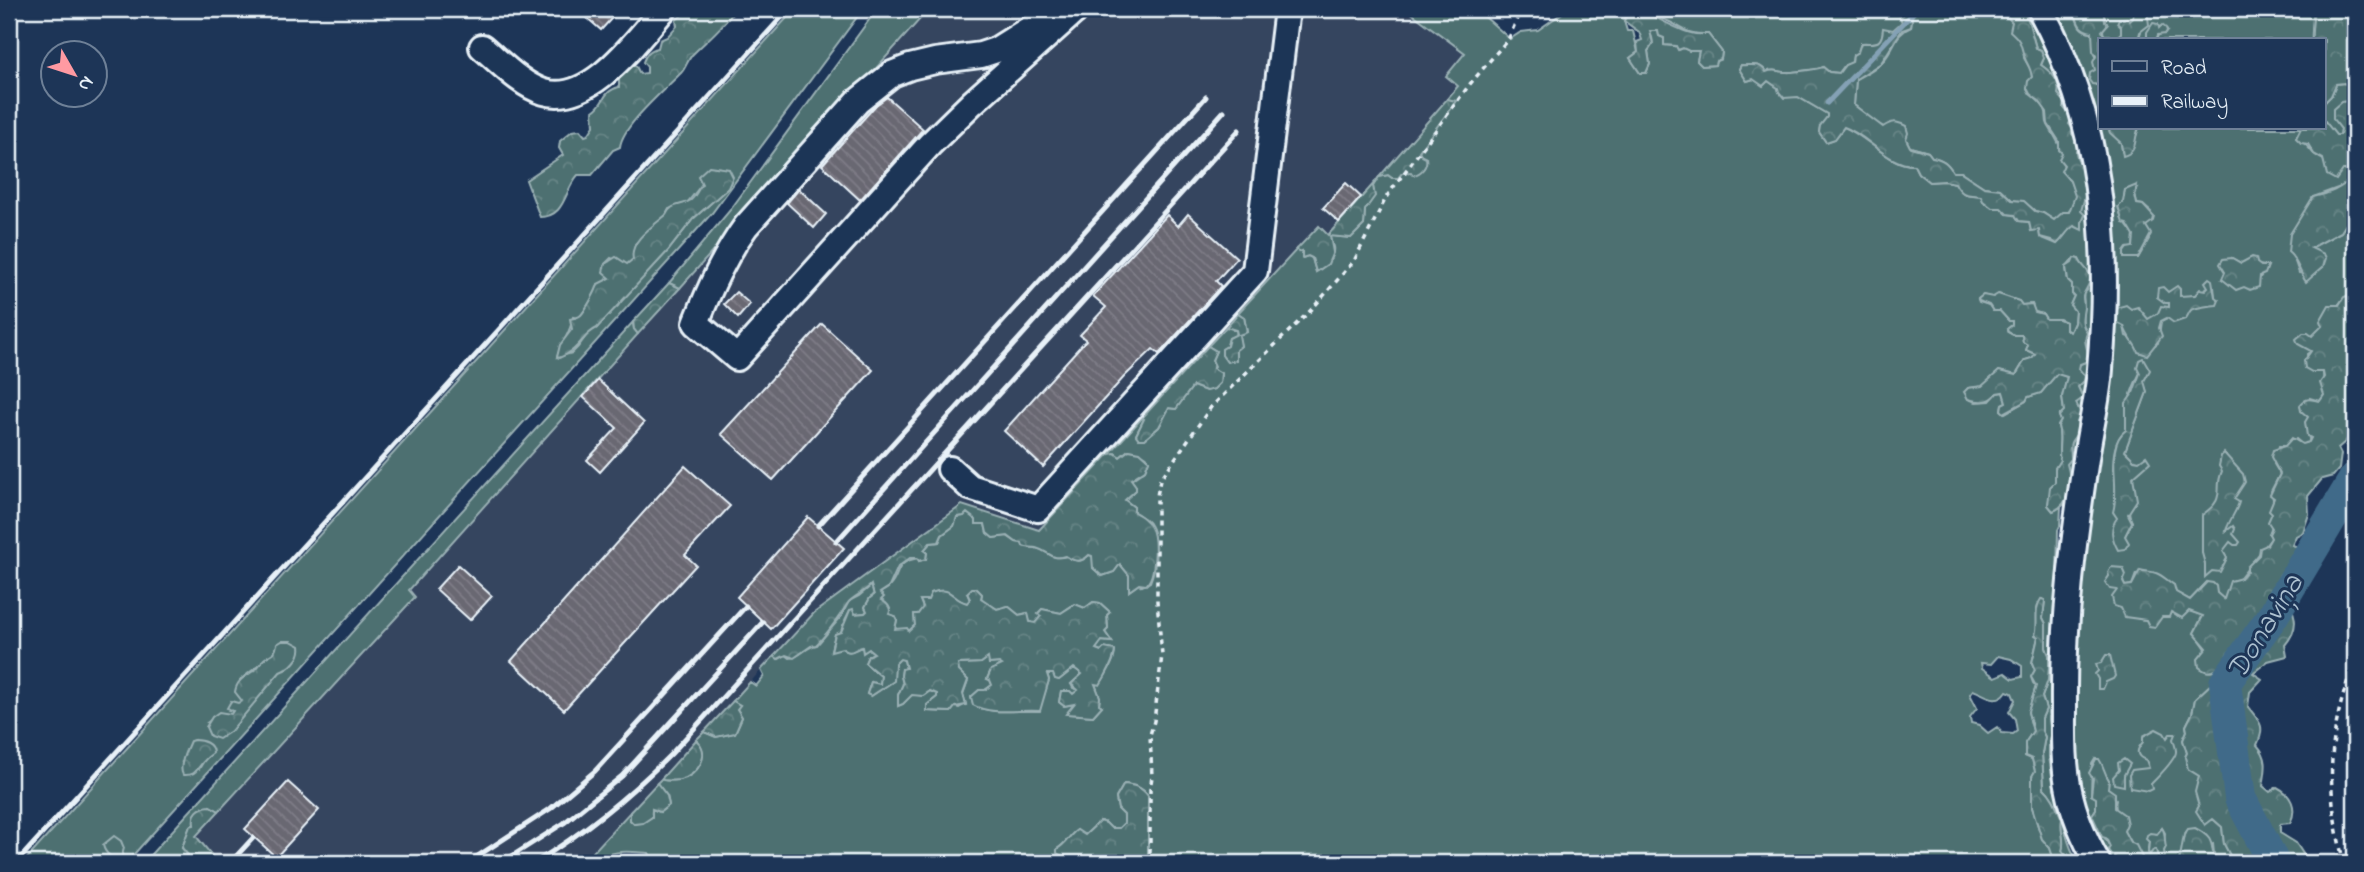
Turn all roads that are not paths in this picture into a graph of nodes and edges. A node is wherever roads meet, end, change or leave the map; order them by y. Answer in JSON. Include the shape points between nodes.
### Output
{"nodes":[{"id":1,"x":664,"y":9,"type":"edge"},
{"id":2,"x":1287,"y":9,"type":"edge"},
{"id":3,"x":2040,"y":9,"type":"edge"},
{"id":4,"x":1075,"y":10,"type":"edge"},
{"id":5,"x":482,"y":47,"type":"dead end"},
{"id":6,"x":950,"y":469,"type":"dead end"},
{"id":7,"x":2098,"y":863,"type":"edge"}],
"edges":[{"from":1,"to":5,"type":"street","via":[[602,76],[569,93],[536,89]]},
{"from":2,"to":6,"type":"street","via":[[1255,271],[1038,509],[970,487]]},
{"from":3,"to":7,"type":"street","via":[[2080,105],[2103,223],[2100,369],[2068,588],[2064,695],[2069,789]]},
{"from":4,"to":4,"type":"street","via":[[930,144],[737,358],[696,323],[714,278],[746,226],[876,85],[909,67],[996,50],[1031,28]]}]}
